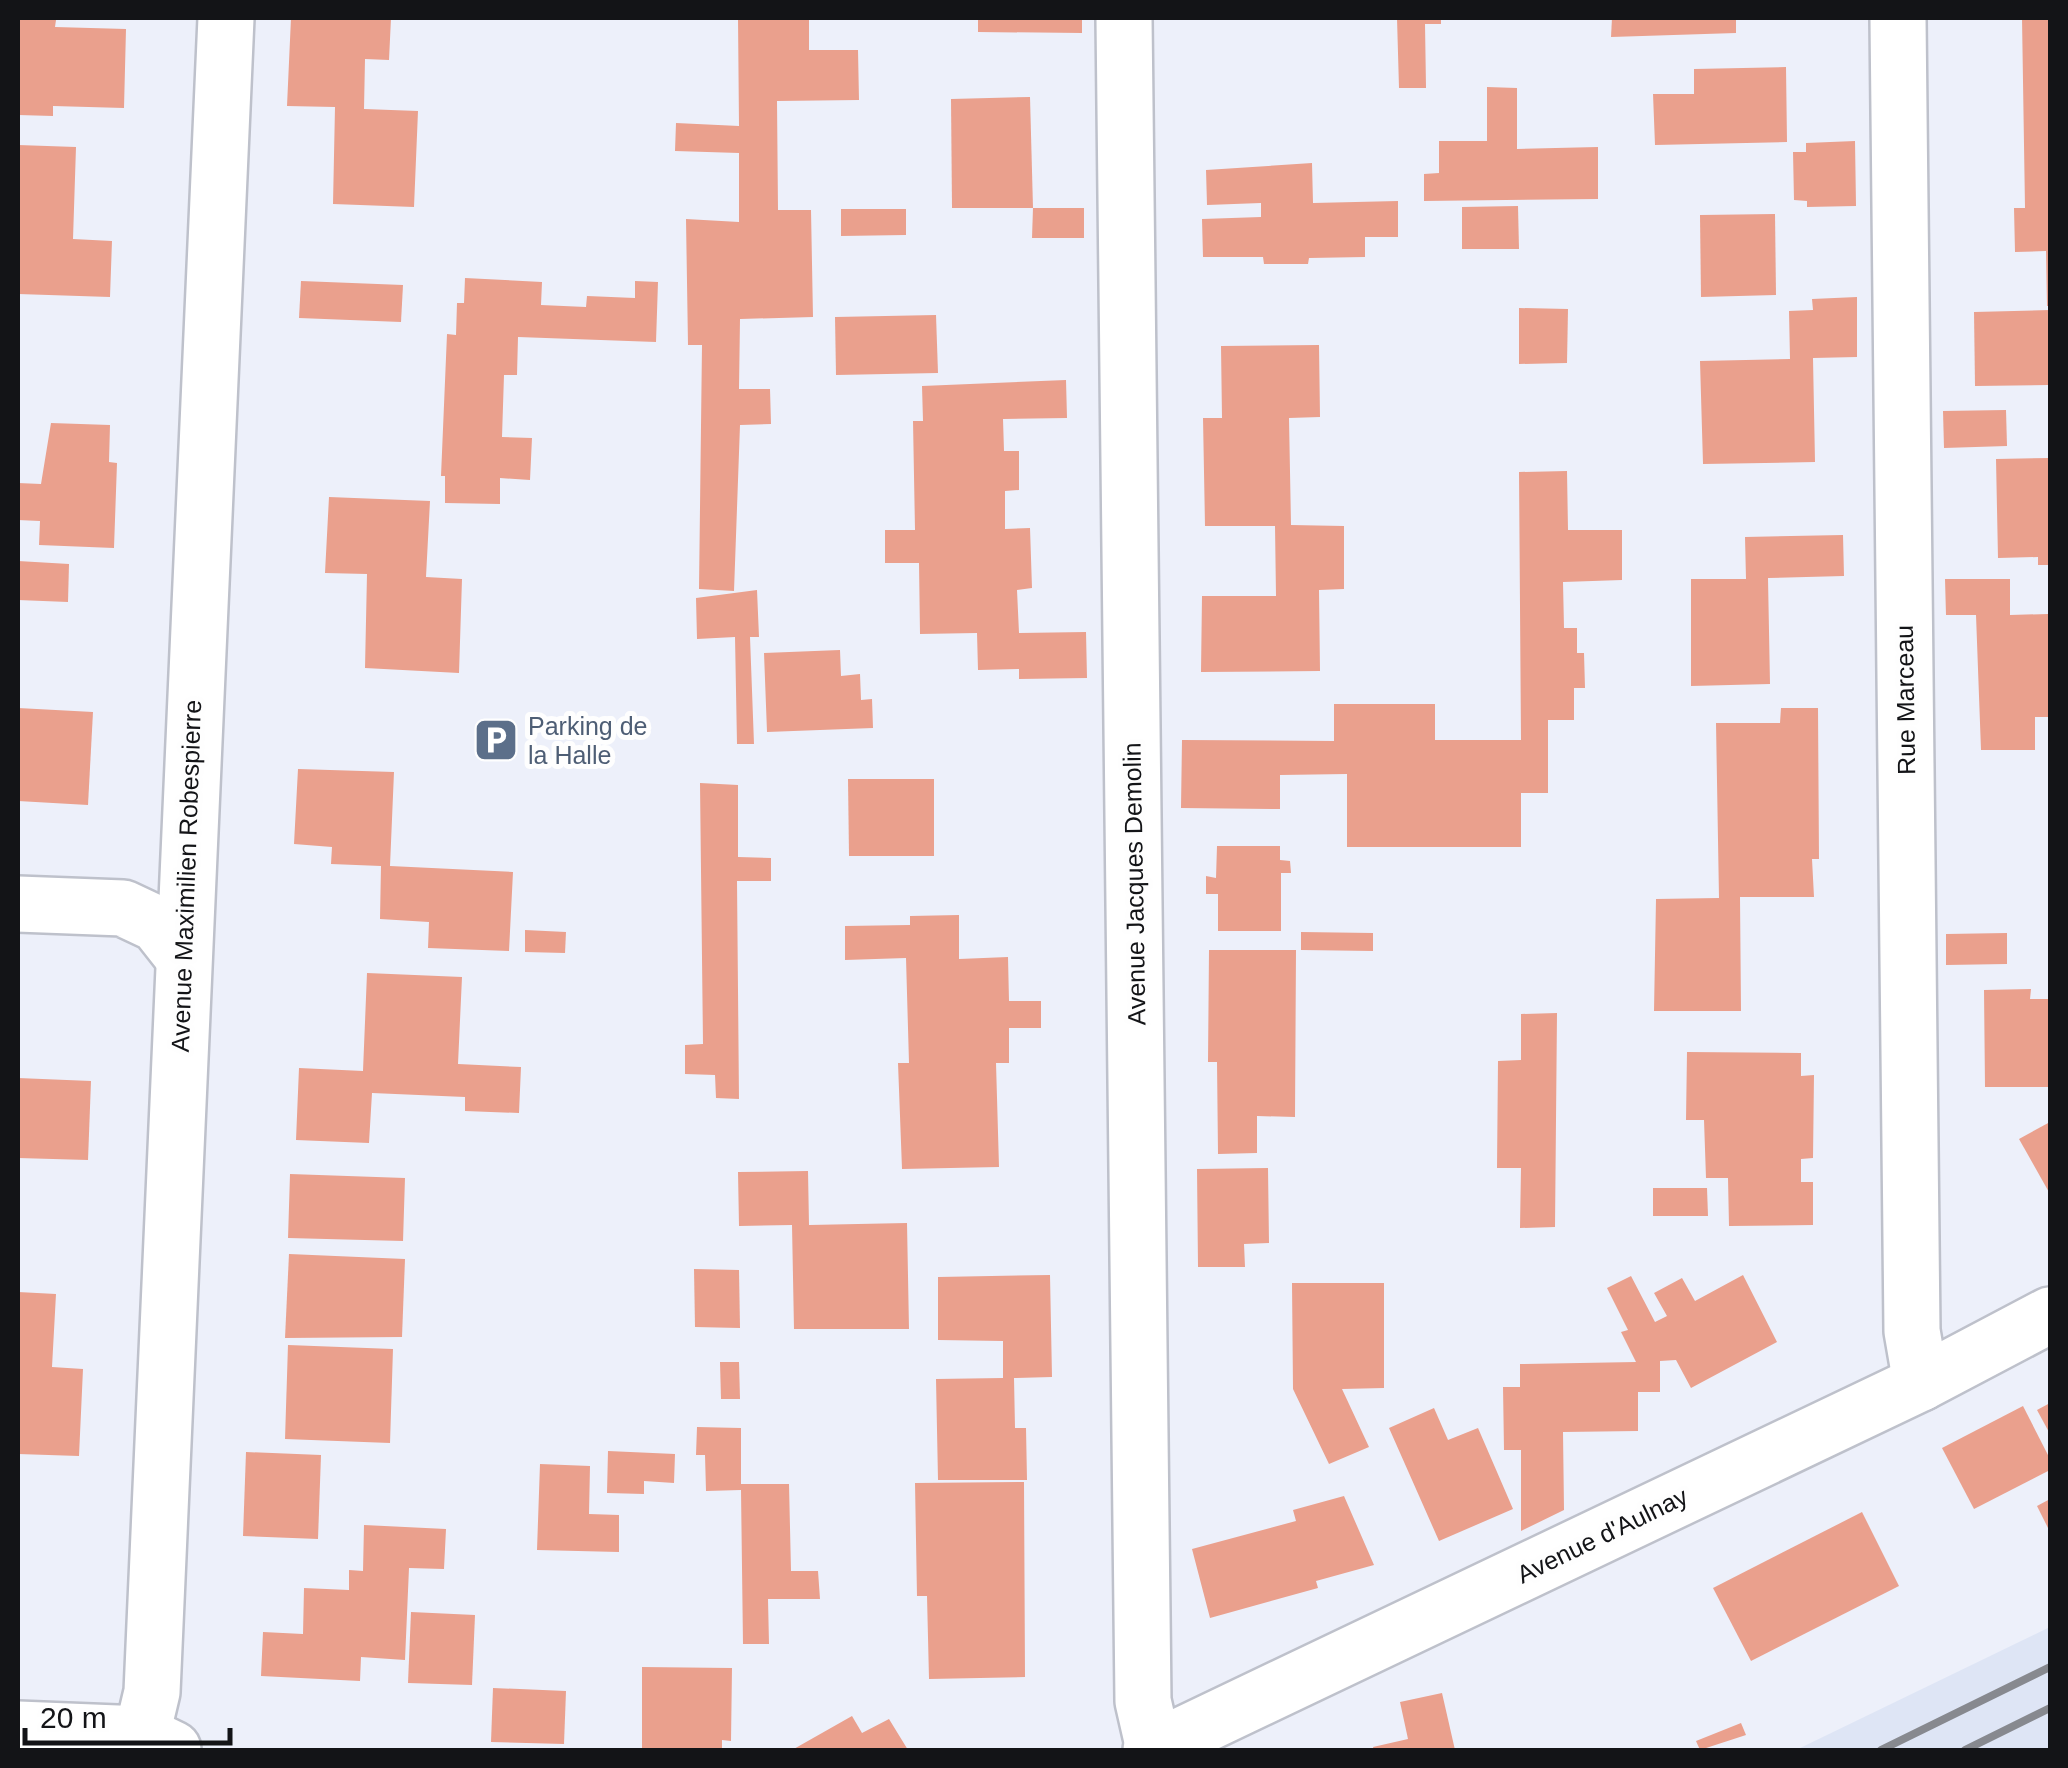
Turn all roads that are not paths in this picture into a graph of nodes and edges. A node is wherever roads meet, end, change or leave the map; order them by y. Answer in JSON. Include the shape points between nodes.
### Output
{"nodes":[{"id":1,"x":226,"y":18,"type":"edge"},
{"id":2,"x":1124,"y":18,"type":"edge"},
{"id":3,"x":1898,"y":18,"type":"edge"},
{"id":4,"x":18,"y":904,"type":"edge"},
{"id":5,"x":183,"y":957,"type":"junction"},
{"id":6,"x":2050,"y":1315,"type":"edge"},
{"id":7,"x":1921,"y":1382,"type":"junction"},
{"id":8,"x":18,"y":1728,"type":"edge"},
{"id":9,"x":159,"y":1742,"type":"edge"},
{"id":10,"x":1153,"y":1750,"type":"edge"}],
"edges":[{"from":1,"to":5,"type":"street","name":"Avenue Maximilien Robespierre"},
{"from":2,"to":10,"type":"street","name":"Avenue Jacques Demolin","via":[[1142,1700]]},
{"from":3,"to":7,"type":"street","name":"Rue Marceau","via":[[1912,1331]]},
{"from":4,"to":5,"type":"street","via":[[124,908],[157,924]]},
{"from":5,"to":9,"type":"street","name":"Avenue Maximilien Robespierre","via":[[152,1692]]},
{"from":6,"to":7,"type":"street","name":"Avenue d'Aulnay"},
{"from":7,"to":10,"type":"street","name":"Avenue d'Aulnay"},
{"from":8,"to":9,"type":"street"}]}
